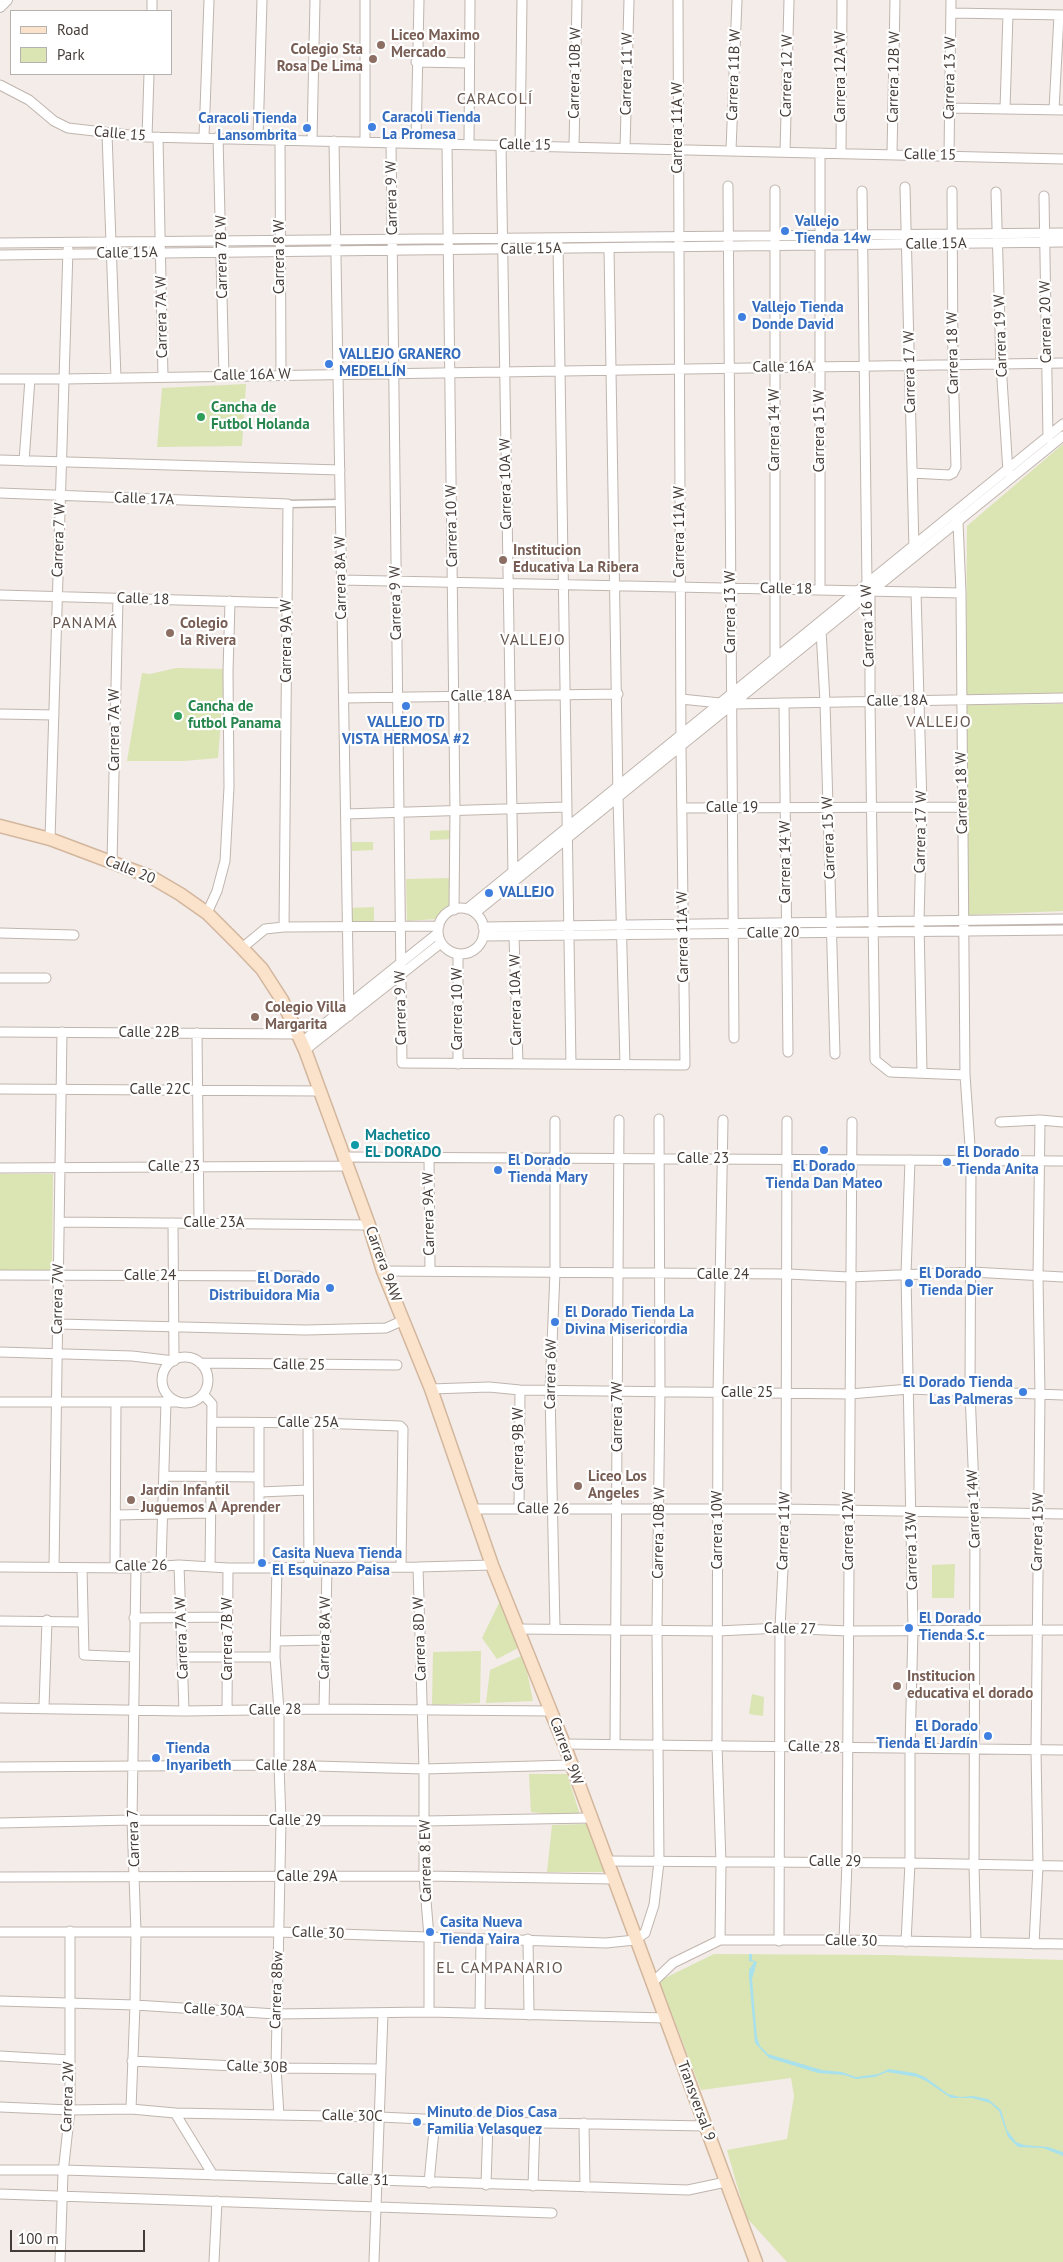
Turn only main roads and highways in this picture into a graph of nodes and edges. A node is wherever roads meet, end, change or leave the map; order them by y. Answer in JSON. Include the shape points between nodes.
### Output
{"nodes":[{"id":1,"x":0,"y":826,"type":"edge"},
{"id":2,"x":262,"y":970,"type":"joint"},
{"id":3,"x":492,"y":1565,"type":"joint"},
{"id":4,"x":635,"y":1940,"type":"joint"},
{"id":5,"x":756,"y":2262,"type":"edge"}],
"edges":[{"from":1,"to":2,"type":"main road","name":"Calle 20","via":[[50,839],[151,877],[207,913]]},
{"from":2,"to":3,"type":"main road","name":"Carrera 9AW","via":[[282,1000],[302,1042],[383,1271],[431,1389]]},
{"from":3,"to":4,"type":"main road","name":"Carrera 9W","via":[[564,1744]]},
{"from":4,"to":5,"type":"main road","name":"Transversal 9"}]}
